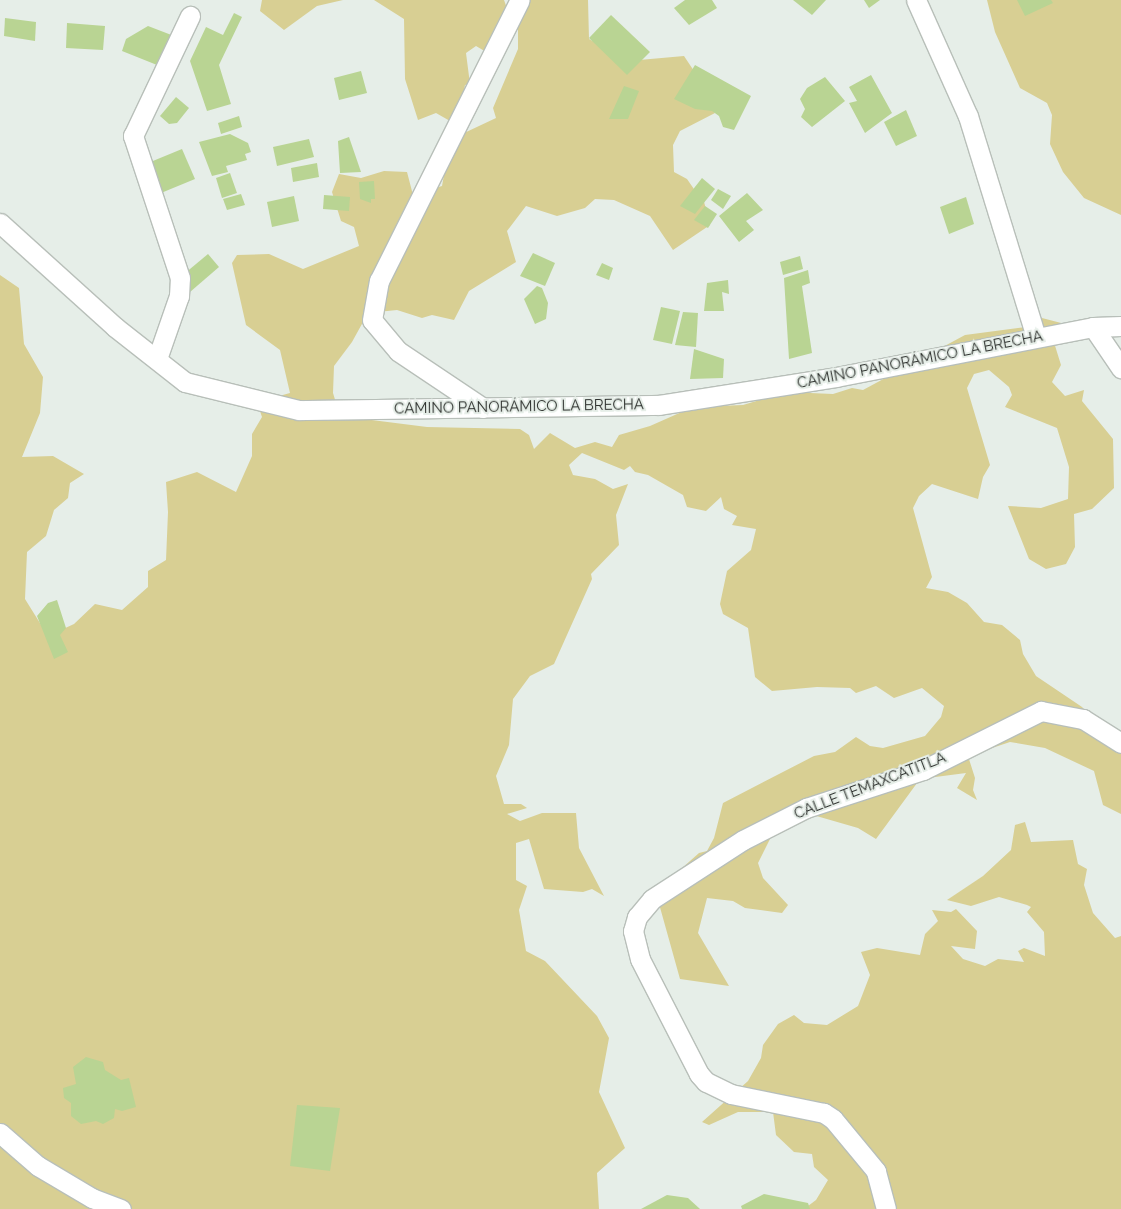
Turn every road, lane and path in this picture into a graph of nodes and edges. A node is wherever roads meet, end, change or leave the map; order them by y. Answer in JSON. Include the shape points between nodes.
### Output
{"nodes":[{"id":1,"x":520,"y":0,"type":"edge"},
{"id":2,"x":916,"y":0,"type":"edge"},
{"id":3,"x":190,"y":16,"type":"dead end"},
{"id":4,"x":0,"y":223,"type":"edge"},
{"id":5,"x":1121,"y":326,"type":"edge"},
{"id":6,"x":1092,"y":327,"type":"junction"},
{"id":7,"x":1036,"y":337,"type":"junction"},
{"id":8,"x":157,"y":359,"type":"junction"},
{"id":9,"x":1121,"y":368,"type":"edge"},
{"id":10,"x":483,"y":408,"type":"junction"},
{"id":11,"x":1121,"y":743,"type":"edge"},
{"id":12,"x":0,"y":1133,"type":"edge"},
{"id":13,"x":121,"y":1209,"type":"edge"},
{"id":14,"x":886,"y":1209,"type":"edge"}],
"edges":[{"from":1,"to":10,"type":"street","via":[[379,281],[372,320],[398,351]]},
{"from":2,"to":7,"type":"street","via":[[968,116]]},
{"from":3,"to":8,"type":"street","via":[[133,136],[180,278],[179,296]]},
{"from":4,"to":8,"type":"street","name":"CAMINO PANORÁMICO LA BRECHA","via":[[115,327]]},
{"from":5,"to":6,"type":"street","name":"CAMINO PANORÁMICO LA BRECHA"},
{"from":6,"to":7,"type":"street","name":"CAMINO PANORÁMICO LA BRECHA"},
{"from":6,"to":9,"type":"street"},
{"from":7,"to":10,"type":"street","name":"CAMINO PANORÁMICO LA BRECHA","via":[[836,378],[659,405]]},
{"from":8,"to":10,"type":"street","name":"CAMINO PANORÁMICO LA BRECHA","via":[[185,382],[299,410]]},
{"from":11,"to":14,"type":"street","name":"CALLE TEMAXCATITLA","via":[[1084,719],[1041,711],[923,770],[806,808],[743,840],[652,900],[637,917],[633,931],[640,959],[699,1074],[706,1082],[731,1094],[824,1113],[833,1119],[876,1170]]},
{"from":12,"to":13,"type":"street","via":[[38,1166],[92,1198]]}]}
